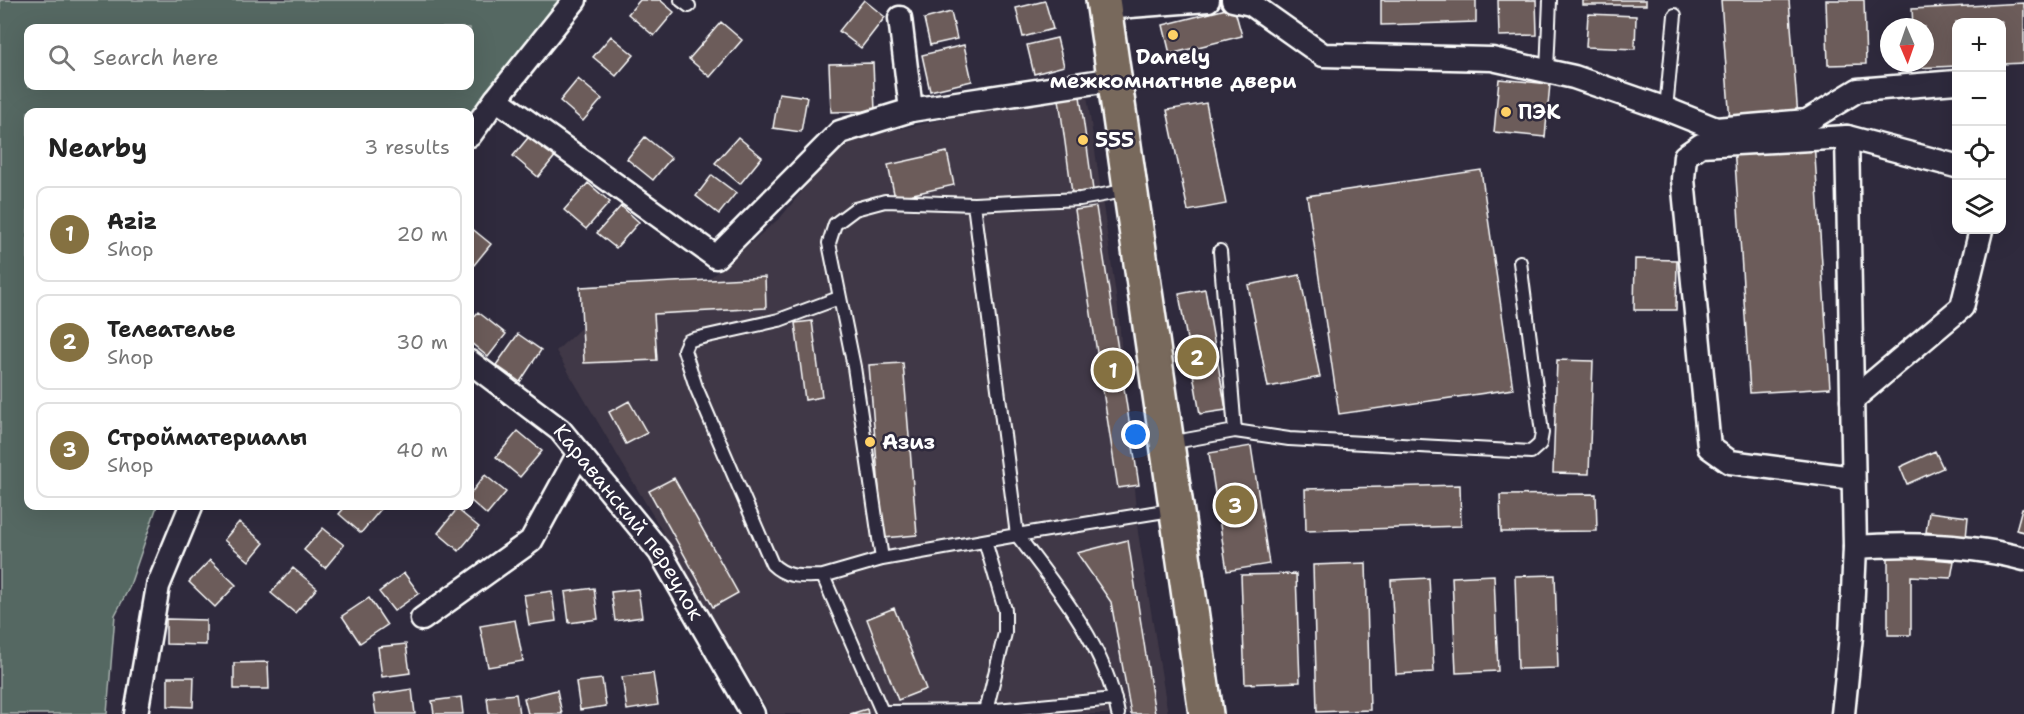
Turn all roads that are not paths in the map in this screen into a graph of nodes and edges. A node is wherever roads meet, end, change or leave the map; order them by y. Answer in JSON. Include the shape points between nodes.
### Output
{"nodes":[{"id":1,"x":575,"y":0,"type":"edge"},
{"id":2,"x":1208,"y":0,"type":"edge"},
{"id":3,"x":1233,"y":0,"type":"edge"},
{"id":4,"x":1550,"y":0,"type":"edge"},
{"id":5,"x":1104,"y":4,"type":"edge"},
{"id":6,"x":1676,"y":15,"type":"dead end"},
{"id":7,"x":900,"y":18,"type":"dead end"},
{"id":8,"x":1547,"y":71,"type":"junction"},
{"id":9,"x":1115,"y":79,"type":"junction"},
{"id":10,"x":1952,"y":82,"type":"edge"},
{"id":11,"x":496,"y":99,"type":"junction"},
{"id":12,"x":1666,"y":109,"type":"junction"},
{"id":13,"x":911,"y":110,"type":"junction"},
{"id":14,"x":474,"y":129,"type":"edge"},
{"id":15,"x":1847,"y":137,"type":"junction"},
{"id":16,"x":1952,"y":165,"type":"edge"},
{"id":17,"x":1131,"y":190,"type":"junction"},
{"id":18,"x":974,"y":204,"type":"junction"},
{"id":19,"x":1980,"y":234,"type":"edge"},
{"id":20,"x":1220,"y":251,"type":"dead end"},
{"id":21,"x":1520,"y":262,"type":"dead end"},
{"id":22,"x":839,"y":298,"type":"junction"},
{"id":23,"x":474,"y":365,"type":"edge"},
{"id":24,"x":1852,"y":400,"type":"junction"},
{"id":25,"x":1235,"y":431,"type":"junction"},
{"id":26,"x":1167,"y":443,"type":"junction"},
{"id":27,"x":579,"y":453,"type":"junction"},
{"id":28,"x":1854,"y":478,"type":"junction"},
{"id":29,"x":1177,"y":509,"type":"junction"},
{"id":30,"x":189,"y":510,"type":"edge"},
{"id":31,"x":1017,"y":535,"type":"junction"},
{"id":32,"x":985,"y":541,"type":"junction"},
{"id":33,"x":1855,"y":547,"type":"junction"},
{"id":34,"x":882,"y":559,"type":"junction"},
{"id":35,"x":2024,"y":559,"type":"edge"},
{"id":36,"x":823,"y":576,"type":"junction"},
{"id":37,"x":422,"y":619,"type":"dead end"},
{"id":38,"x":1115,"y":699,"type":"junction"},
{"id":39,"x":986,"y":711,"type":"junction"},
{"id":40,"x":882,"y":713,"type":"edge"},
{"id":41,"x":136,"y":714,"type":"edge"},
{"id":42,"x":753,"y":714,"type":"edge"},
{"id":43,"x":1118,"y":714,"type":"edge"},
{"id":44,"x":1206,"y":714,"type":"edge"},
{"id":45,"x":1843,"y":714,"type":"edge"}],
"edges":[{"from":1,"to":11,"type":"street"},
{"from":2,"to":5,"type":"street"},
{"from":3,"to":8,"type":"street","via":[[1251,4],[1323,55],[1492,58]]},
{"from":4,"to":8,"type":"lane"},
{"from":5,"to":9,"type":"main road"},
{"from":6,"to":12,"type":"lane"},
{"from":7,"to":13,"type":"street"},
{"from":8,"to":12,"type":"street"},
{"from":9,"to":13,"type":"street"},
{"from":9,"to":17,"type":"main road"},
{"from":10,"to":12,"type":"street","via":[[1858,90],[1807,121],[1716,129]]},
{"from":11,"to":13,"type":"street","via":[[716,257],[840,132]]},
{"from":11,"to":14,"type":"street"},
{"from":15,"to":16,"type":"street"},
{"from":15,"to":24,"type":"street"},
{"from":15,"to":28,"type":"street","via":[[1701,145],[1685,156],[1683,179],[1709,447],[1730,462]]},
{"from":17,"to":18,"type":"lane","via":[[1080,199]]},
{"from":17,"to":26,"type":"main road"},
{"from":18,"to":22,"type":"lane","via":[[885,201],[855,209],[835,224],[829,243]]},
{"from":18,"to":31,"type":"lane"},
{"from":19,"to":24,"type":"street","via":[[1962,307]]},
{"from":20,"to":25,"type":"lane"},
{"from":21,"to":25,"type":"lane","via":[[1542,433],[1540,444],[1531,452],[1289,439]]},
{"from":22,"to":34,"type":"lane","via":[[854,367]]},
{"from":22,"to":36,"type":"lane","via":[[778,320],[694,339],[685,344],[684,350],[772,564],[787,575]]},
{"from":23,"to":27,"type":"street","name":"Караванский переулок","via":[[560,430]]},
{"from":24,"to":28,"type":"street"},
{"from":25,"to":26,"type":"lane"},
{"from":26,"to":29,"type":"main road"},
{"from":27,"to":37,"type":"street","via":[[531,541]]},
{"from":27,"to":42,"type":"street","name":"Караванский переулок","via":[[660,552]]},
{"from":28,"to":33,"type":"street"},
{"from":29,"to":31,"type":"lane"},
{"from":29,"to":44,"type":"main road"},
{"from":30,"to":41,"type":"street","via":[[158,586]]},
{"from":31,"to":32,"type":"lane"},
{"from":31,"to":38,"type":"lane","via":[[1065,598],[1103,665]]},
{"from":32,"to":34,"type":"lane"},
{"from":32,"to":39,"type":"lane","via":[[1005,610],[1005,633]]},
{"from":33,"to":35,"type":"street","via":[[1884,544],[1994,551]]},
{"from":33,"to":45,"type":"street"},
{"from":34,"to":36,"type":"lane"},
{"from":36,"to":40,"type":"lane"},
{"from":38,"to":39,"type":"lane"},
{"from":38,"to":43,"type":"lane"},
{"from":39,"to":40,"type":"lane"}]}
